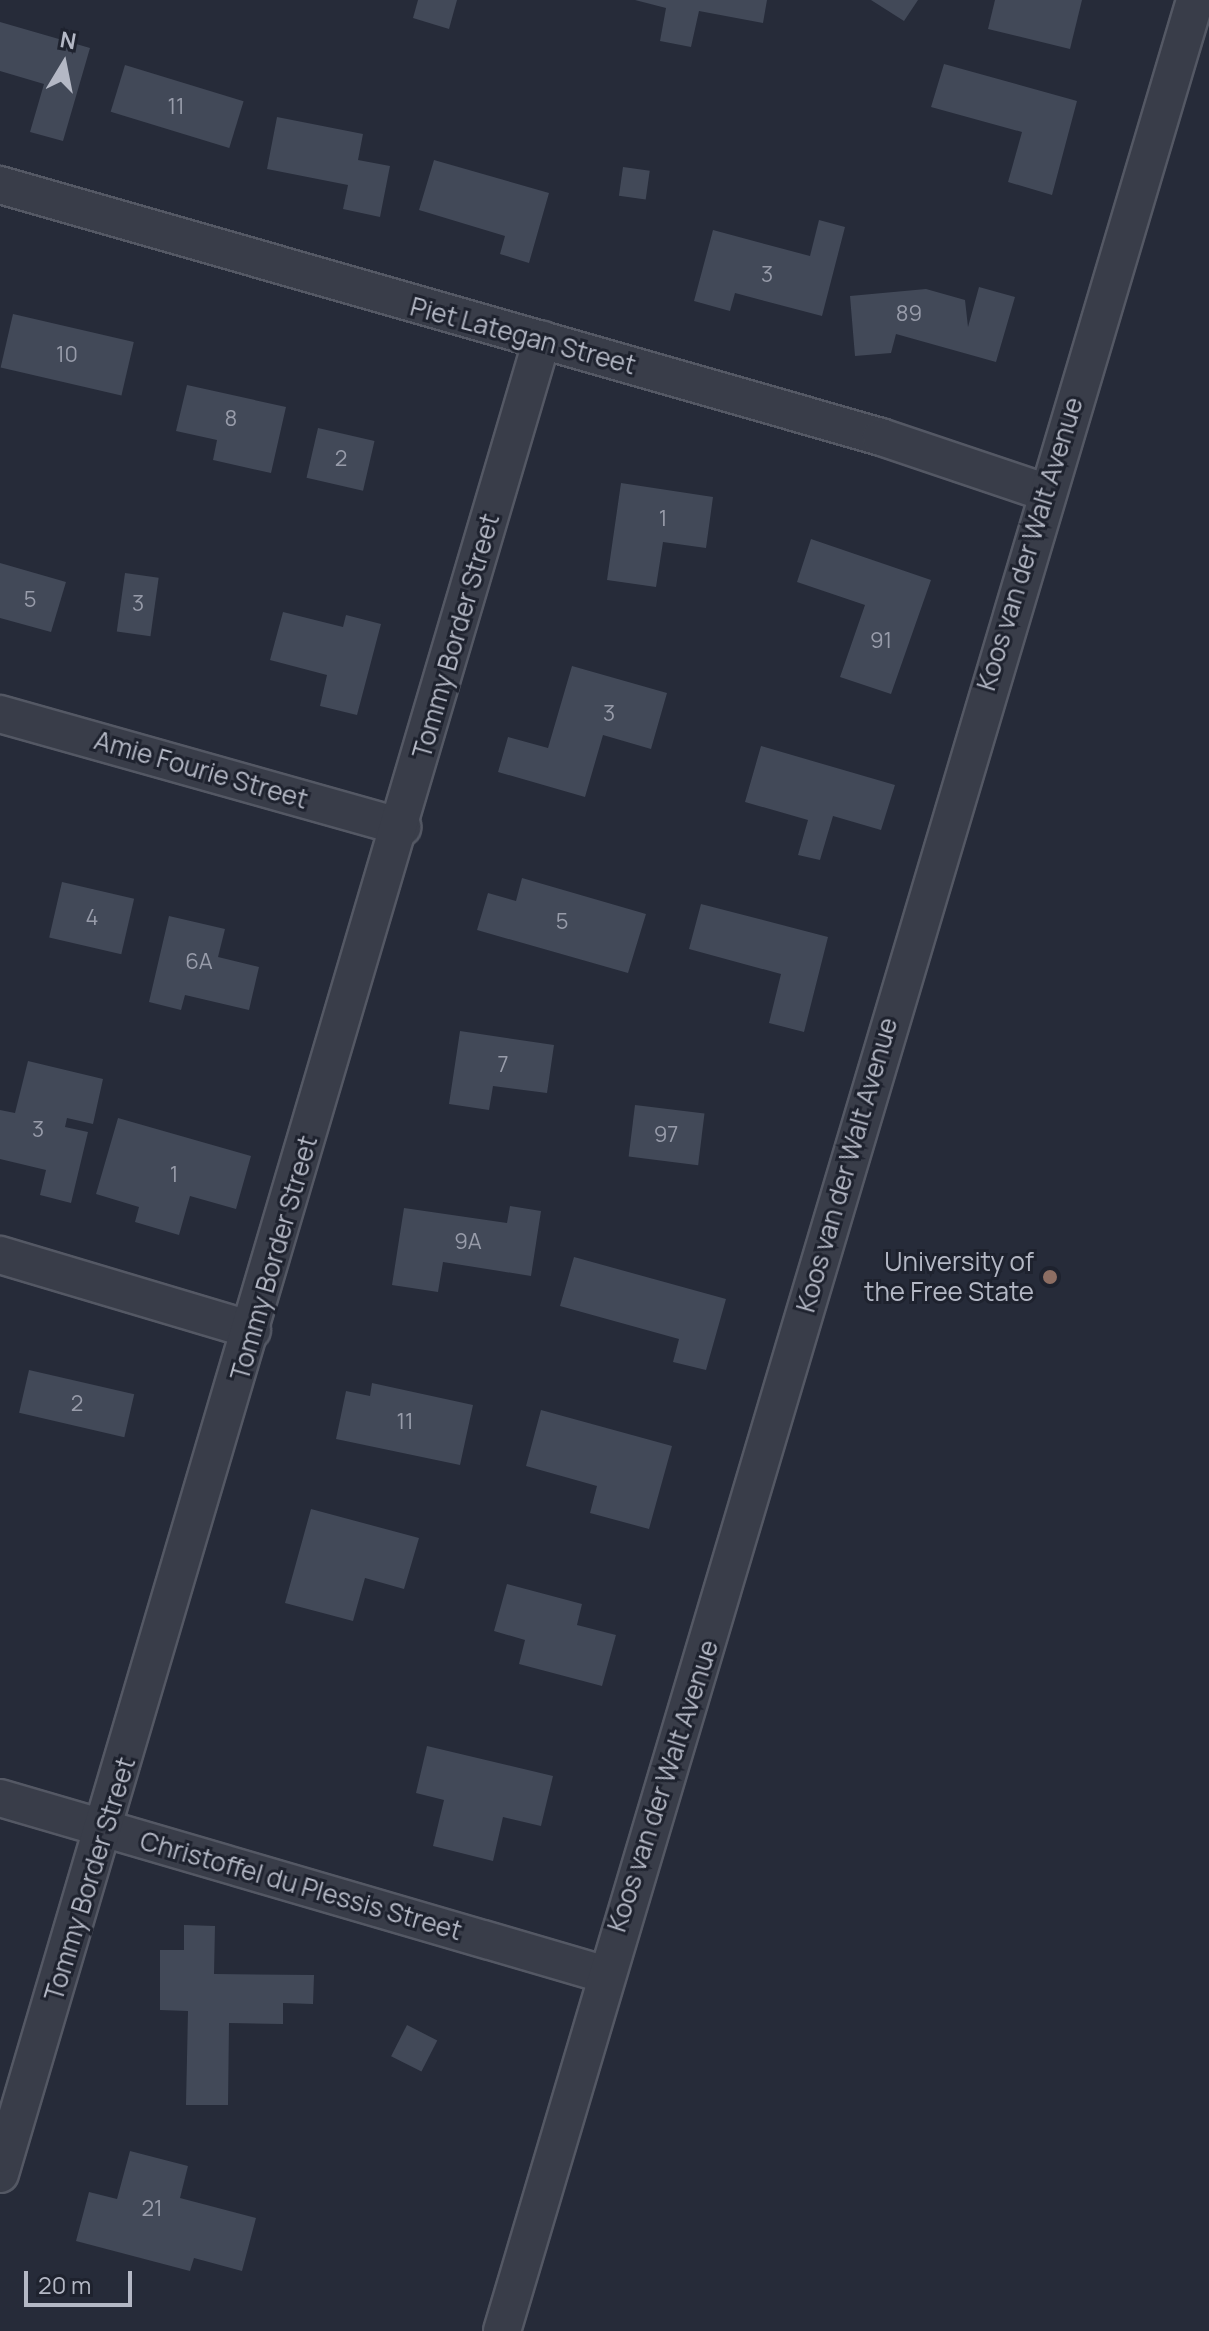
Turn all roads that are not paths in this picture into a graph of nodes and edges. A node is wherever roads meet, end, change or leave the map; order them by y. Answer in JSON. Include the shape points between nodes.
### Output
{"nodes":[{"id":1,"x":1195,"y":0,"type":"edge"},
{"id":2,"x":0,"y":185,"type":"edge"},
{"id":3,"x":542,"y":339,"type":"junction"},
{"id":4,"x":1044,"y":492,"type":"junction"},
{"id":5,"x":0,"y":714,"type":"edge"},
{"id":6,"x":402,"y":827,"type":"junction"},
{"id":7,"x":0,"y":1255,"type":"edge"},
{"id":8,"x":252,"y":1330,"type":"junction"},
{"id":9,"x":0,"y":1798,"type":"edge"},
{"id":10,"x":106,"y":1830,"type":"junction"},
{"id":11,"x":603,"y":1974,"type":"junction"},
{"id":12,"x":0,"y":2174,"type":"edge"},
{"id":13,"x":502,"y":2331,"type":"edge"}],
"edges":[{"from":1,"to":4,"type":"street","name":"Koos van der Walt Avenue"},
{"from":2,"to":3,"type":"street","name":"Piet Lategan Street"},
{"from":3,"to":4,"type":"street","name":"Piet Lategan Street"},
{"from":3,"to":6,"type":"street","name":"Tommy Border Street"},
{"from":4,"to":11,"type":"street","name":"Koos van der Walt Avenue","via":[[710,1643]]},
{"from":5,"to":6,"type":"street","name":"Amie Fourie Street"},
{"from":6,"to":8,"type":"street","name":"Tommy Border Street"},
{"from":7,"to":8,"type":"street"},
{"from":8,"to":10,"type":"street","name":"Tommy Border Street"},
{"from":9,"to":10,"type":"street","name":"Christoffel du Plessis Street"},
{"from":10,"to":11,"type":"street","name":"Christoffel du Plessis Street"},
{"from":10,"to":12,"type":"street","name":"Tommy Border Street"},
{"from":11,"to":13,"type":"street","name":"Koos van der Walt Avenue"}]}
